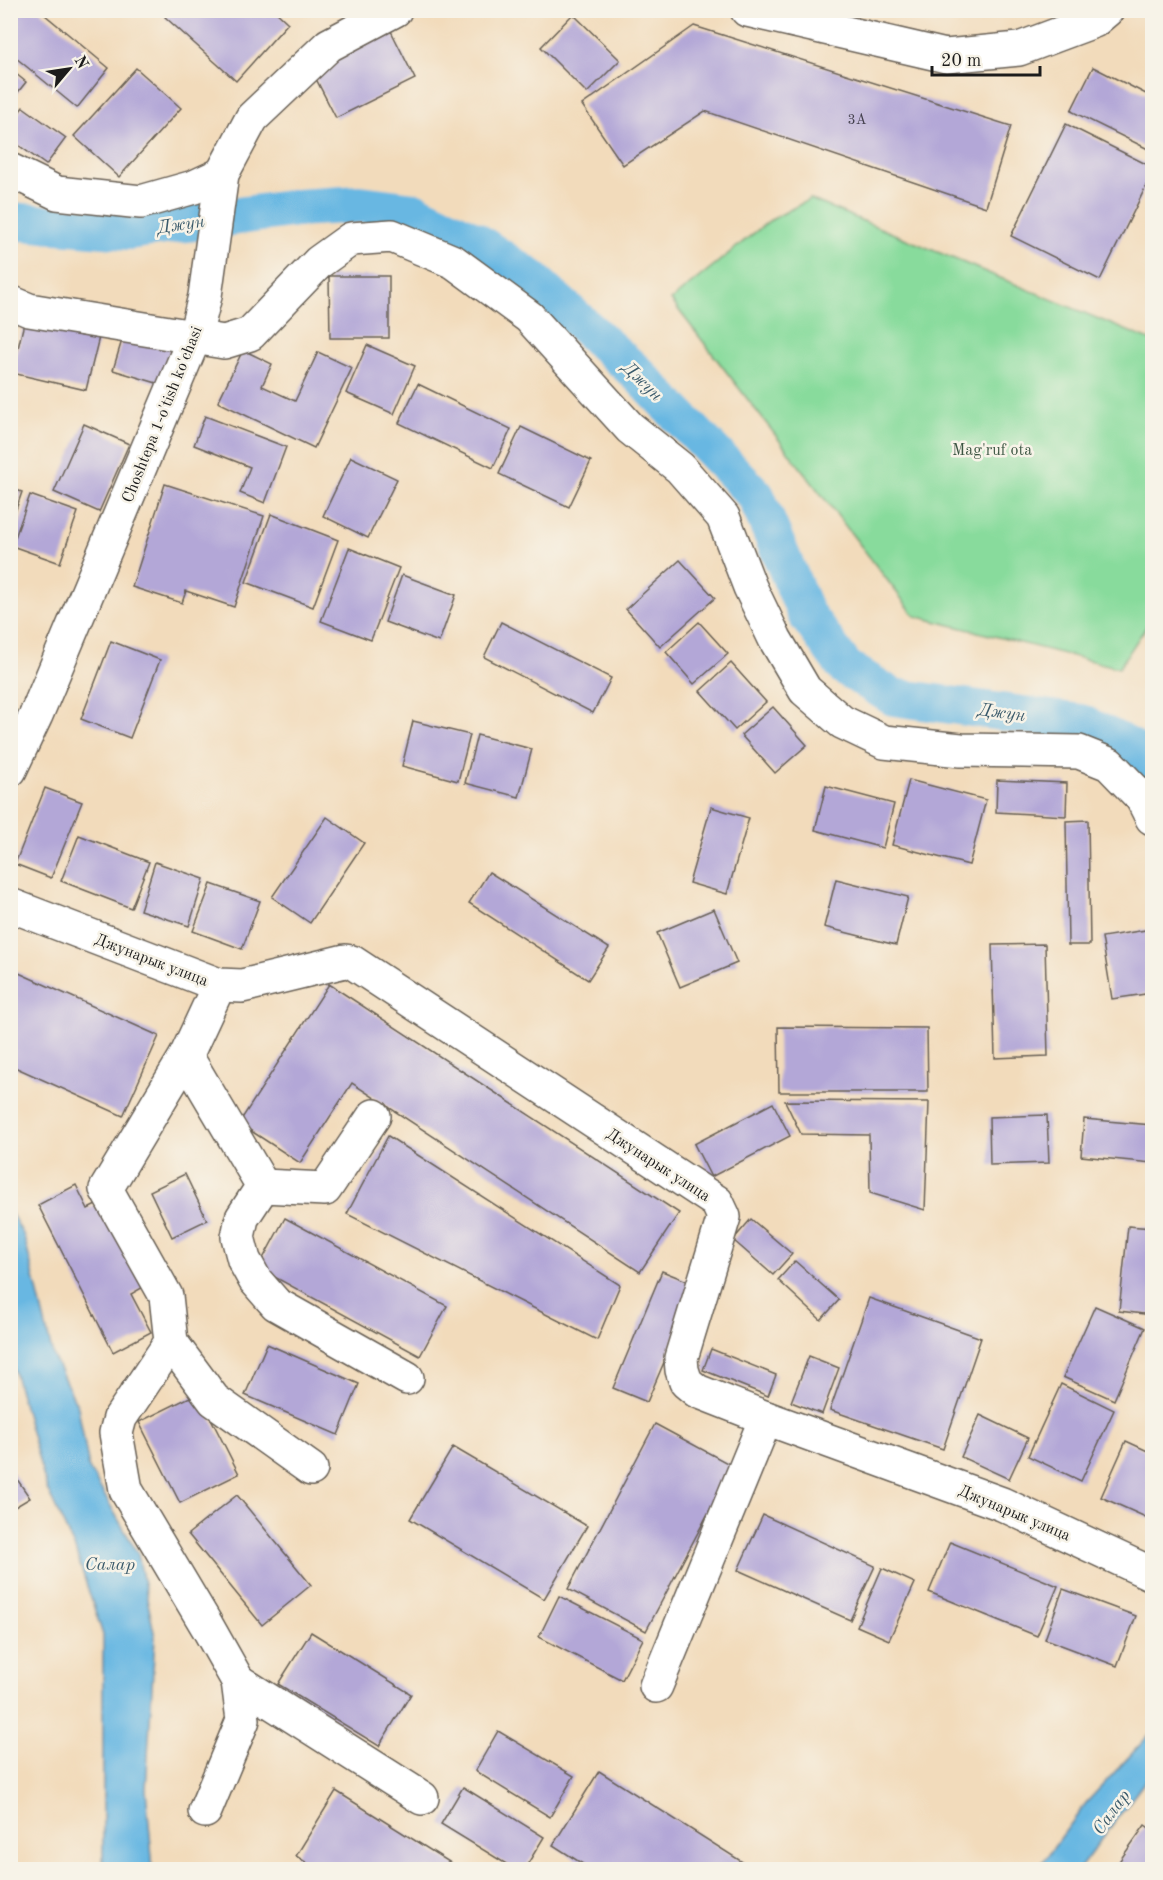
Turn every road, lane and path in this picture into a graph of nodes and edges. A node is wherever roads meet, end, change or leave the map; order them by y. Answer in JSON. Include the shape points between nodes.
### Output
{"nodes":[{"id":1,"x":395,"y":10,"type":"edge"},
{"id":2,"x":747,"y":10,"type":"edge"},
{"id":3,"x":1107,"y":10,"type":"edge"},
{"id":4,"x":10,"y":170,"type":"edge"},
{"id":5,"x":222,"y":174,"type":"junction"},
{"id":6,"x":10,"y":302,"type":"edge"},
{"id":7,"x":195,"y":336,"type":"junction"},
{"id":8,"x":23,"y":712,"type":"edge"},
{"id":9,"x":10,"y":770,"type":"edge"},
{"id":10,"x":1152,"y":818,"type":"edge"},
{"id":11,"x":10,"y":906,"type":"edge"},
{"id":12,"x":219,"y":985,"type":"junction"},
{"id":13,"x":186,"y":1056,"type":"junction"},
{"id":14,"x":374,"y":1116,"type":"dead end"},
{"id":15,"x":263,"y":1186,"type":"junction"},
{"id":16,"x":171,"y":1342,"type":"junction"},
{"id":17,"x":407,"y":1378,"type":"dead end"},
{"id":18,"x":766,"y":1418,"type":"junction"},
{"id":19,"x":311,"y":1469,"type":"dead end"},
{"id":20,"x":1152,"y":1574,"type":"edge"},
{"id":21,"x":238,"y":1681,"type":"junction"},
{"id":22,"x":656,"y":1686,"type":"dead end"},
{"id":23,"x":422,"y":1798,"type":"dead end"},
{"id":24,"x":205,"y":1810,"type":"dead end"}],
"edges":[{"from":1,"to":5,"type":"street","name":"Choshtepa 1-o'tish ko'chasi","via":[[328,45],[252,118]]},
{"from":2,"to":3,"type":"street","via":[[946,56],[1019,49],[1094,21]]},
{"from":4,"to":5,"type":"street","via":[[57,193],[141,202],[194,187]]},
{"from":5,"to":7,"type":"street","name":"Choshtepa 1-o'tish ko'chasi","via":[[205,296]]},
{"from":6,"to":7,"type":"street","via":[[29,310]]},
{"from":7,"to":8,"type":"street","name":"Choshtepa 1-o'tish ko'chasi"},
{"from":7,"to":10,"type":"street","via":[[224,342],[250,334],[320,261],[351,239],[392,236],[454,262],[529,317],[630,428],[680,468],[723,517],[775,639],[805,690],[842,722],[884,742],[961,750],[1079,752],[1109,764],[1142,798]]},
{"from":8,"to":9,"type":"street","name":"Choshtepa 1-o'tish ko'chasi"},
{"from":11,"to":12,"type":"street","name":"Джунарык улица"},
{"from":12,"to":13,"type":"street"},
{"from":12,"to":18,"type":"street","name":"Джунарык улица","via":[[242,986],[352,962],[717,1202],[724,1217],[681,1358],[682,1370],[686,1382],[697,1392]]},
{"from":13,"to":15,"type":"street"},
{"from":13,"to":16,"type":"street","via":[[106,1189],[166,1296]]},
{"from":14,"to":15,"type":"street","via":[[325,1189]]},
{"from":15,"to":17,"type":"street","via":[[242,1218],[238,1238],[255,1280],[276,1304]]},
{"from":16,"to":19,"type":"street","via":[[214,1400]]},
{"from":16,"to":21,"type":"street","via":[[120,1418],[116,1432],[126,1490]]},
{"from":18,"to":20,"type":"street","name":"Джунарык улица","via":[[1002,1504]]},
{"from":18,"to":22,"type":"street"},
{"from":21,"to":23,"type":"street"},
{"from":21,"to":24,"type":"street","via":[[243,1720]]}]}
